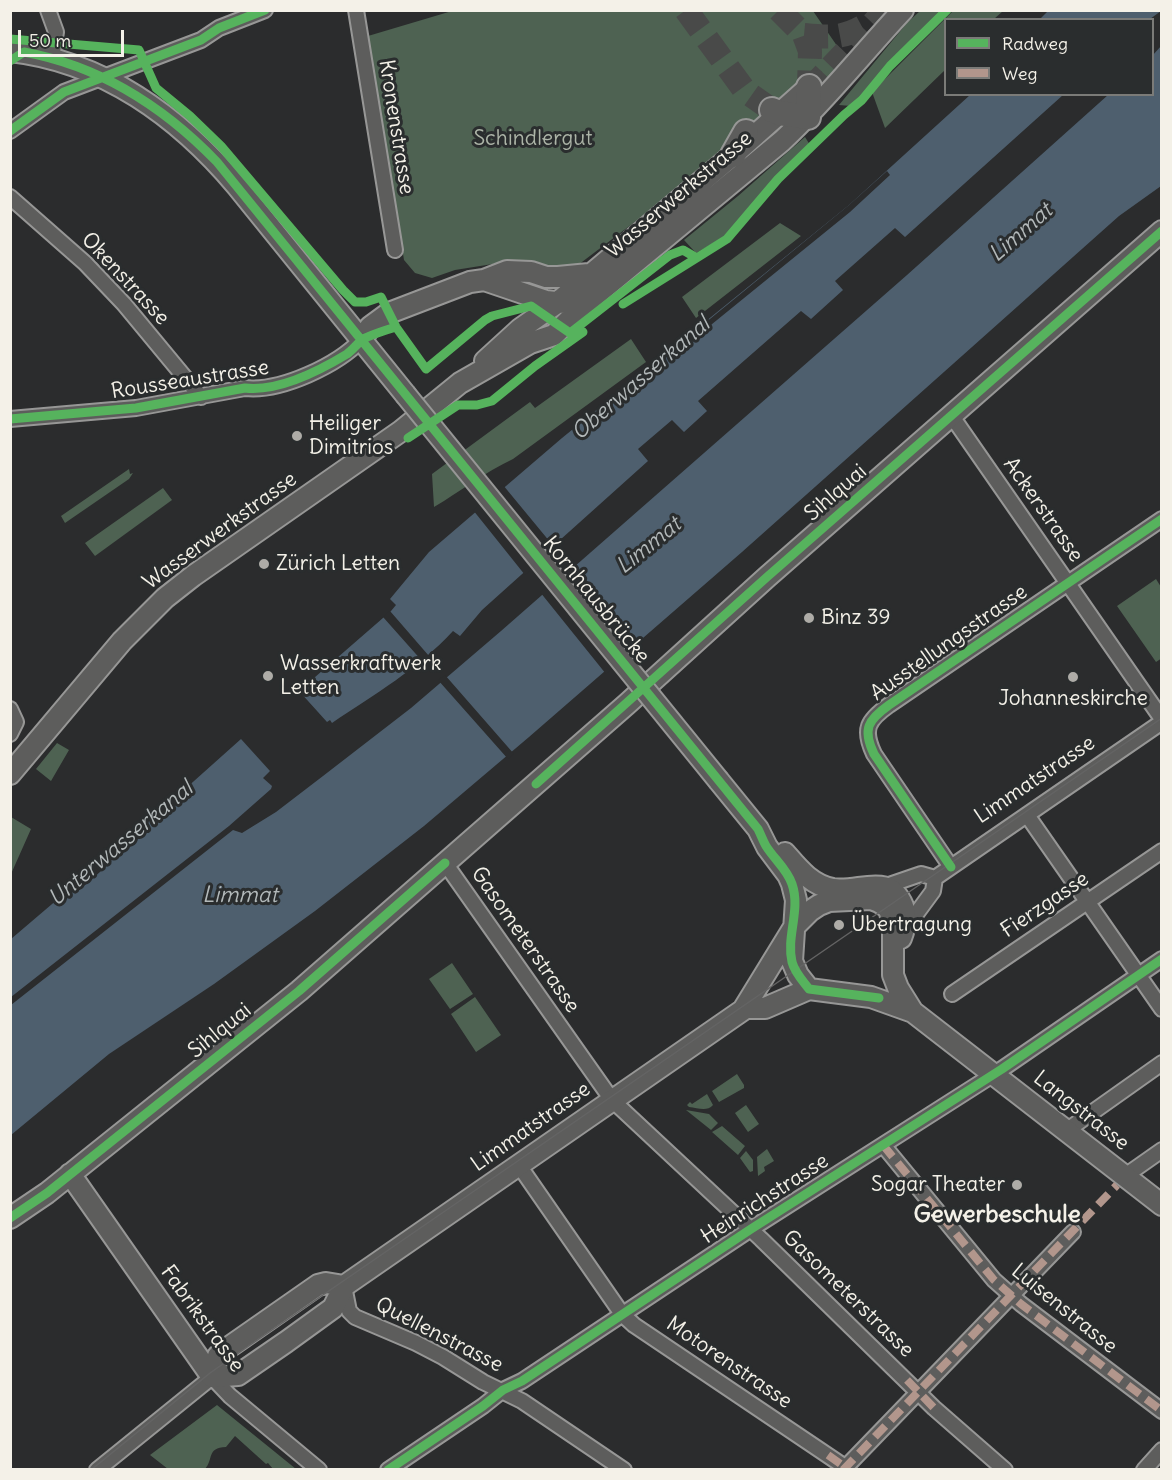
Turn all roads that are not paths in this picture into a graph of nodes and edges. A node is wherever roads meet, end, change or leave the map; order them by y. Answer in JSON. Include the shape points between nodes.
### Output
{"nodes":[{"id":1,"x":48,"y":10,"type":"edge"},
{"id":2,"x":265,"y":10,"type":"edge"},
{"id":3,"x":356,"y":10,"type":"edge"},
{"id":4,"x":903,"y":10,"type":"edge"},
{"id":5,"x":10,"y":51,"type":"edge"},
{"id":6,"x":52,"y":58,"type":"junction"},
{"id":7,"x":104,"y":78,"type":"junction"},
{"id":8,"x":809,"y":87,"type":"joint"},
{"id":9,"x":776,"y":111,"type":"junction"},
{"id":10,"x":808,"y":117,"type":"junction"},
{"id":11,"x":10,"y":131,"type":"edge"},
{"id":12,"x":746,"y":132,"type":"dead end"},
{"id":13,"x":734,"y":155,"type":"junction"},
{"id":14,"x":10,"y":197,"type":"edge"},
{"id":15,"x":1161,"y":231,"type":"edge"},
{"id":16,"x":395,"y":250,"type":"dead end"},
{"id":17,"x":589,"y":274,"type":"junction"},
{"id":18,"x":546,"y":277,"type":"junction"},
{"id":19,"x":484,"y":280,"type":"junction"},
{"id":20,"x":507,"y":287,"type":"junction"},
{"id":21,"x":557,"y":303,"type":"junction"},
{"id":22,"x":585,"y":304,"type":"junction"},
{"id":23,"x":525,"y":336,"type":"junction"},
{"id":24,"x":362,"y":339,"type":"junction"},
{"id":25,"x":201,"y":397,"type":"junction"},
{"id":26,"x":951,"y":415,"type":"junction"},
{"id":27,"x":10,"y":419,"type":"edge"},
{"id":28,"x":1161,"y":519,"type":"edge"},
{"id":29,"x":1068,"y":583,"type":"junction"},
{"id":30,"x":10,"y":710,"type":"edge"},
{"id":31,"x":1161,"y":720,"type":"edge"},
{"id":32,"x":10,"y":735,"type":"edge"},
{"id":33,"x":10,"y":774,"type":"edge"},
{"id":34,"x":1027,"y":815,"type":"junction"},
{"id":35,"x":758,"y":830,"type":"junction"},
{"id":36,"x":1161,"y":852,"type":"edge"},
{"id":37,"x":445,"y":863,"type":"junction"},
{"id":38,"x":951,"y":867,"type":"junction"},
{"id":39,"x":935,"y":878,"type":"junction"},
{"id":40,"x":886,"y":886,"type":"junction"},
{"id":41,"x":1087,"y":902,"type":"junction"},
{"id":42,"x":794,"y":927,"type":"junction"},
{"id":43,"x":904,"y":930,"type":"junction"},
{"id":44,"x":894,"y":956,"type":"junction"},
{"id":45,"x":1161,"y":959,"type":"edge"},
{"id":46,"x":1139,"y":975,"type":"junction"},
{"id":47,"x":809,"y":989,"type":"junction"},
{"id":48,"x":952,"y":994,"type":"dead end"},
{"id":49,"x":745,"y":1008,"type":"junction"},
{"id":50,"x":1161,"y":1008,"type":"edge"},
{"id":51,"x":913,"y":1012,"type":"junction"},
{"id":52,"x":1161,"y":1063,"type":"edge"},
{"id":53,"x":994,"y":1074,"type":"junction"},
{"id":54,"x":612,"y":1100,"type":"junction"},
{"id":55,"x":1066,"y":1131,"type":"junction"},
{"id":56,"x":883,"y":1145,"type":"junction"},
{"id":57,"x":1161,"y":1150,"type":"edge"},
{"id":58,"x":518,"y":1164,"type":"junction"},
{"id":59,"x":70,"y":1174,"type":"junction"},
{"id":60,"x":1125,"y":1176,"type":"junction"},
{"id":61,"x":1161,"y":1205,"type":"edge"},
{"id":62,"x":10,"y":1218,"type":"edge"},
{"id":63,"x":751,"y":1229,"type":"junction"},
{"id":64,"x":1073,"y":1232,"type":"dead end"},
{"id":65,"x":344,"y":1286,"type":"junction"},
{"id":66,"x":1010,"y":1295,"type":"junction"},
{"id":67,"x":622,"y":1314,"type":"junction"},
{"id":68,"x":212,"y":1377,"type":"junction"},
{"id":69,"x":503,"y":1390,"type":"junction"},
{"id":70,"x":919,"y":1392,"type":"junction"},
{"id":71,"x":1161,"y":1411,"type":"edge"},
{"id":72,"x":1161,"y":1449,"type":"edge"},
{"id":73,"x":844,"y":1468,"type":"edge"},
{"id":74,"x":98,"y":1470,"type":"edge"},
{"id":75,"x":319,"y":1470,"type":"edge"},
{"id":76,"x":388,"y":1470,"type":"edge"},
{"id":77,"x":624,"y":1470,"type":"edge"},
{"id":78,"x":1005,"y":1470,"type":"edge"},
{"id":79,"x":1144,"y":1470,"type":"edge"}],
"edges":[{"from":1,"to":6,"type":"street","via":[[56,32]]},
{"from":2,"to":7,"type":"street"},
{"from":3,"to":16,"type":"street","name":"Kronenstrasse"},
{"from":4,"to":10,"type":"street","name":"Wasserwerkstrasse"},
{"from":5,"to":6,"type":"street","name":"Kornhausbrücke"},
{"from":6,"to":7,"type":"street","name":"Kornhausbrücke"},
{"from":7,"to":11,"type":"street","via":[[64,92]]},
{"from":7,"to":24,"type":"street","name":"Kornhausbrücke","via":[[137,96],[201,146]]},
{"from":8,"to":9,"type":"street","name":"Wasserwerkstrasse","via":[[795,101]]},
{"from":8,"to":10,"type":"highway"},
{"from":9,"to":10,"type":"highway"},
{"from":9,"to":13,"type":"street","name":"Wasserwerkstrasse"},
{"from":10,"to":22,"type":"street","name":"Wasserwerkstrasse"},
{"from":12,"to":13,"type":"highway"},
{"from":13,"to":17,"type":"street","name":"Wasserwerkstrasse"},
{"from":14,"to":25,"type":"street","name":"Okenstrasse","via":[[85,263]]},
{"from":15,"to":26,"type":"street","name":"Sihlquai"},
{"from":17,"to":18,"type":"street","name":"Rousseaustrasse"},
{"from":17,"to":21,"type":"street","name":"Wasserwerkstrasse"},
{"from":18,"to":19,"type":"street","name":"Rousseaustrasse","via":[[507,271]]},
{"from":18,"to":21,"type":"street","via":[[555,289]]},
{"from":19,"to":20,"type":"street"},
{"from":19,"to":24,"type":"street","name":"Rousseaustrasse","via":[[389,313],[370,327]]},
{"from":20,"to":21,"type":"street"},
{"from":20,"to":23,"type":"street","via":[[523,305]]},
{"from":21,"to":22,"type":"street"},
{"from":21,"to":23,"type":"street","name":"Wasserwerkstrasse"},
{"from":22,"to":23,"type":"street","name":"Wasserwerkstrasse","via":[[554,335]]},
{"from":23,"to":33,"type":"street","name":"Wasserwerkstrasse","via":[[401,431],[165,598],[122,641]]},
{"from":24,"to":25,"type":"street","name":"Rousseaustrasse","via":[[334,362],[290,381]]},
{"from":24,"to":35,"type":"street","name":"Kornhausbrücke","bridge":true},
{"from":25,"to":27,"type":"street","name":"Rousseaustrasse","via":[[136,408]]},
{"from":26,"to":29,"type":"street","name":"Ackerstrasse"},
{"from":26,"to":37,"type":"street","name":"Sihlquai"},
{"from":28,"to":29,"type":"street","name":"Ausstellungsstrasse"},
{"from":29,"to":31,"type":"street","name":"Ackerstrasse"},
{"from":29,"to":38,"type":"street","name":"Ausstellungsstrasse","via":[[871,719],[867,732],[874,754]]},
{"from":30,"to":32,"type":"street","via":[[16,722]]},
{"from":31,"to":34,"type":"street","name":"Limmatstrasse"},
{"from":34,"to":38,"type":"street","name":"Limmatstrasse"},
{"from":34,"to":41,"type":"street"},
{"from":35,"to":40,"type":"street","via":[[772,838],[806,877],[819,884],[832,889]]},
{"from":35,"to":42,"type":"street","via":[[792,884],[796,900]]},
{"from":36,"to":41,"type":"street","name":"Fierzgasse"},
{"from":37,"to":54,"type":"street","name":"Gasometerstrasse"},
{"from":37,"to":59,"type":"street","name":"Sihlquai","via":[[299,990]]},
{"from":38,"to":39,"type":"street","name":"Limmatstrasse"},
{"from":39,"to":40,"type":"street","via":[[921,874]]},
{"from":39,"to":43,"type":"street","via":[[933,891]]},
{"from":40,"to":43,"type":"street","via":[[902,904]]},
{"from":41,"to":46,"type":"street"},
{"from":41,"to":48,"type":"street","name":"Fierzgasse"},
{"from":42,"to":44,"type":"street","via":[[810,910],[829,901],[875,900],[890,912]]},
{"from":42,"to":47,"type":"street","via":[[792,961]]},
{"from":42,"to":49,"type":"street"},
{"from":43,"to":44,"type":"street"},
{"from":44,"to":51,"type":"street","via":[[893,975]]},
{"from":45,"to":46,"type":"street","name":"Heinrichstrasse"},
{"from":46,"to":50,"type":"street"},
{"from":46,"to":53,"type":"street","name":"Heinrichstrasse"},
{"from":47,"to":49,"type":"street","via":[[765,1008]]},
{"from":47,"to":51,"type":"street","via":[[872,997]]},
{"from":49,"to":54,"type":"street","name":"Limmatstrasse"},
{"from":51,"to":53,"type":"street","name":"Langstrasse"},
{"from":52,"to":55,"type":"street"},
{"from":53,"to":55,"type":"street","name":"Langstrasse"},
{"from":53,"to":56,"type":"street","name":"Heinrichstrasse"},
{"from":54,"to":58,"type":"street","name":"Limmatstrasse"},
{"from":54,"to":63,"type":"street","name":"Gasometerstrasse"},
{"from":55,"to":60,"type":"street","name":"Langstrasse"},
{"from":56,"to":63,"type":"street","name":"Heinrichstrasse"},
{"from":56,"to":66,"type":"street","name":"Luisenstrasse"},
{"from":57,"to":60,"type":"street"},
{"from":58,"to":65,"type":"street","name":"Limmatstrasse"},
{"from":58,"to":67,"type":"street","name":"Motorenstrasse"},
{"from":59,"to":62,"type":"street","name":"Sihlquai"},
{"from":59,"to":68,"type":"street","name":"Fabrikstrasse"},
{"from":60,"to":61,"type":"street","name":"Langstrasse"},
{"from":63,"to":67,"type":"street","name":"Heinrichstrasse"},
{"from":63,"to":70,"type":"street","name":"Gasometerstrasse"},
{"from":64,"to":66,"type":"street"},
{"from":65,"to":68,"type":"street","name":"Limmatstrasse","via":[[333,1308],[286,1342],[238,1375]]},
{"from":65,"to":68,"type":"street","via":[[318,1285],[222,1352]]},
{"from":65,"to":69,"type":"street","name":"Quellenstrasse","via":[[352,1315],[416,1343]]},
{"from":66,"to":70,"type":"street"},
{"from":66,"to":71,"type":"street","name":"Luisenstrasse"},
{"from":67,"to":69,"type":"street","name":"Heinrichstrasse"},
{"from":67,"to":73,"type":"street","name":"Motorenstrasse"},
{"from":68,"to":74,"type":"street"},
{"from":68,"to":75,"type":"street","name":"Fabrikstrasse"},
{"from":69,"to":76,"type":"street","name":"Heinrichstrasse"},
{"from":69,"to":77,"type":"street","name":"Quellenstrasse"},
{"from":70,"to":73,"type":"street"},
{"from":70,"to":78,"type":"street","name":"Gasometerstrasse"},
{"from":72,"to":79,"type":"street"}]}
